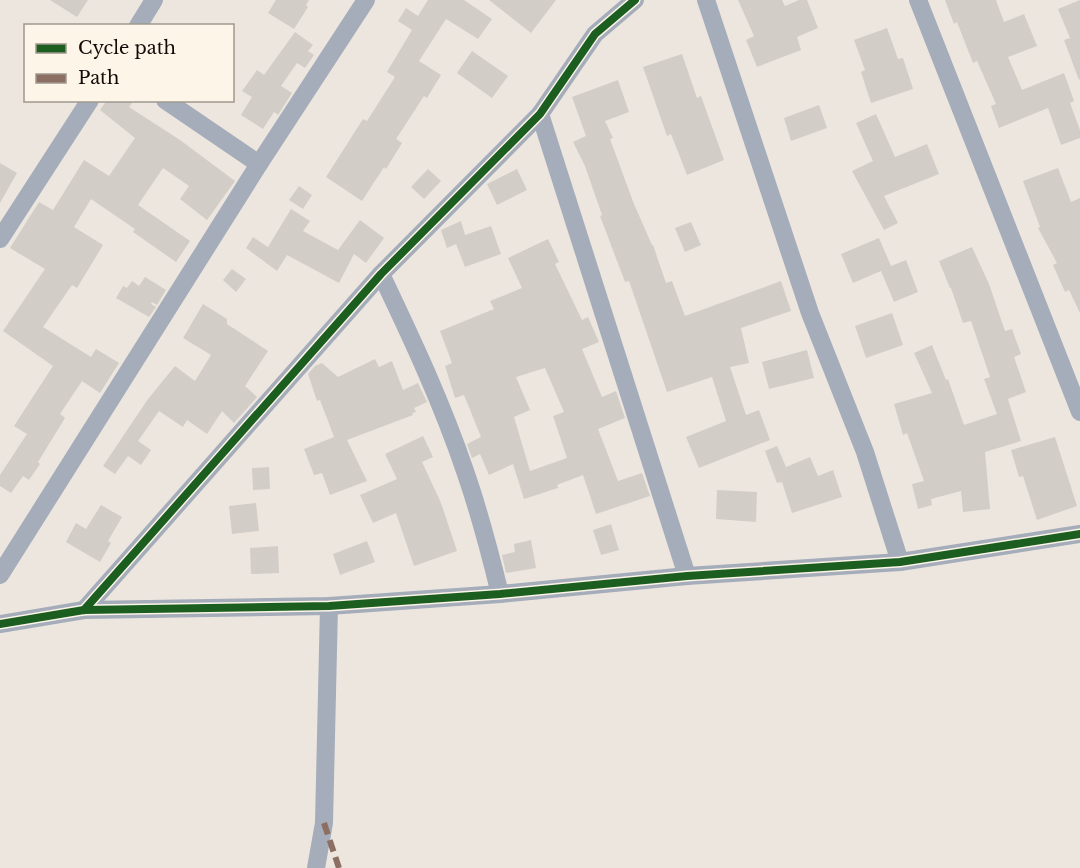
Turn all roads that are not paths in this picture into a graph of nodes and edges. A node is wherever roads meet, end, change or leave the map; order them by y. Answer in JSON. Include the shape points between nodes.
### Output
{"nodes":[{"id":1,"x":154,"y":0,"type":"edge"},
{"id":2,"x":366,"y":0,"type":"edge"},
{"id":3,"x":615,"y":0,"type":"edge"},
{"id":4,"x":635,"y":0,"type":"edge"},
{"id":5,"x":706,"y":0,"type":"edge"},
{"id":6,"x":918,"y":0,"type":"edge"},
{"id":7,"x":139,"y":24,"type":"edge"},
{"id":8,"x":596,"y":34,"type":"junction"},
{"id":9,"x":89,"y":102,"type":"edge"},
{"id":10,"x":168,"y":102,"type":"edge"},
{"id":11,"x":540,"y":114,"type":"junction"},
{"id":12,"x":259,"y":164,"type":"junction"},
{"id":13,"x":0,"y":239,"type":"edge"},
{"id":14,"x":381,"y":274,"type":"junction"},
{"id":15,"x":1080,"y":412,"type":"edge"},
{"id":16,"x":1080,"y":534,"type":"edge"},
{"id":17,"x":900,"y":562,"type":"junction"},
{"id":18,"x":0,"y":575,"type":"edge"},
{"id":19,"x":687,"y":576,"type":"junction"},
{"id":20,"x":500,"y":594,"type":"junction"},
{"id":21,"x":329,"y":606,"type":"junction"},
{"id":22,"x":84,"y":610,"type":"junction"},
{"id":23,"x":0,"y":624,"type":"edge"},
{"id":24,"x":316,"y":868,"type":"edge"}],
"edges":[{"from":1,"to":7,"type":"street"},
{"from":2,"to":12,"type":"street"},
{"from":3,"to":8,"type":"street"},
{"from":4,"to":8,"type":"street"},
{"from":5,"to":17,"type":"street","via":[[810,313],[865,452]]},
{"from":6,"to":15,"type":"street"},
{"from":8,"to":11,"type":"street"},
{"from":9,"to":13,"type":"street"},
{"from":10,"to":12,"type":"street"},
{"from":11,"to":14,"type":"street"},
{"from":11,"to":19,"type":"street"},
{"from":12,"to":18,"type":"street"},
{"from":14,"to":20,"type":"street","via":[[461,460]]},
{"from":14,"to":22,"type":"street"},
{"from":16,"to":17,"type":"street"},
{"from":17,"to":19,"type":"street"},
{"from":19,"to":20,"type":"street"},
{"from":20,"to":21,"type":"street"},
{"from":21,"to":22,"type":"street"},
{"from":21,"to":24,"type":"street","via":[[324,823]]},
{"from":22,"to":23,"type":"street"}]}
